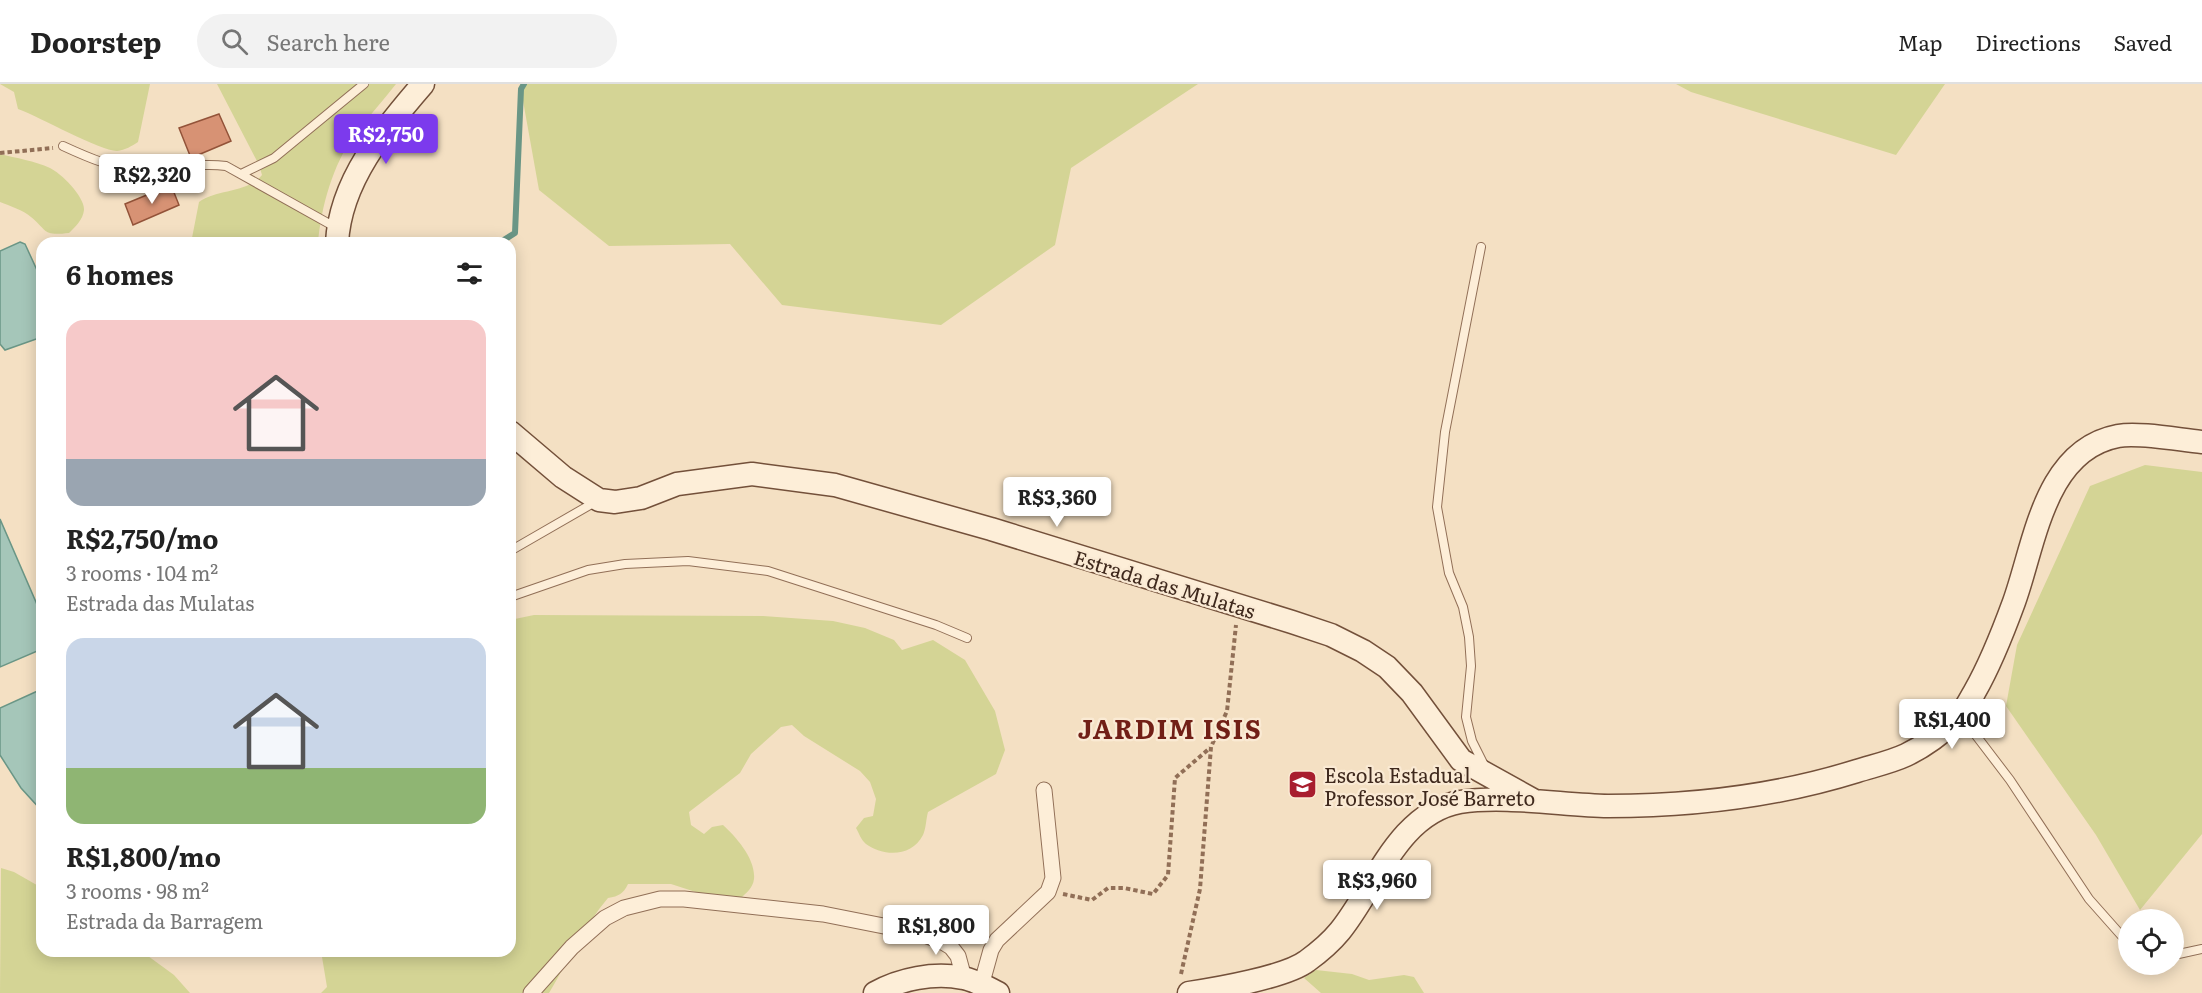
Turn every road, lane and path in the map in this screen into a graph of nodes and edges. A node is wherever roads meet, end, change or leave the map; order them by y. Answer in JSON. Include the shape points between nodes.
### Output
{"nodes":[{"id":1,"x":364,"y":84,"type":"edge"},
{"id":2,"x":423,"y":84,"type":"edge"},
{"id":3,"x":63,"y":147,"type":"joint"},
{"id":4,"x":0,"y":153,"type":"edge"},
{"id":5,"x":241,"y":174,"type":"junction"},
{"id":6,"x":337,"y":235,"type":"edge"},
{"id":7,"x":1481,"y":247,"type":"dead end"},
{"id":8,"x":516,"y":437,"type":"edge"},
{"id":9,"x":2202,"y":442,"type":"edge"},
{"id":10,"x":598,"y":500,"type":"junction"},
{"id":11,"x":516,"y":548,"type":"edge"},
{"id":12,"x":516,"y":595,"type":"edge"},
{"id":13,"x":1238,"y":606,"type":"junction"},
{"id":14,"x":967,"y":638,"type":"dead end"},
{"id":15,"x":1961,"y":715,"type":"junction"},
{"id":16,"x":1211,"y":747,"type":"junction"},
{"id":17,"x":1490,"y":774,"type":"junction"},
{"id":18,"x":1044,"y":790,"type":"dead end"},
{"id":19,"x":1537,"y":802,"type":"junction"},
{"id":20,"x":1048,"y":892,"type":"junction"},
{"id":21,"x":2118,"y":932,"type":"edge"},
{"id":22,"x":2202,"y":949,"type":"edge"},
{"id":23,"x":2184,"y":953,"type":"edge"},
{"id":24,"x":981,"y":986,"type":"edge"},
{"id":25,"x":1184,"y":987,"type":"edge"},
{"id":26,"x":531,"y":993,"type":"edge"},
{"id":27,"x":875,"y":993,"type":"edge"}],
"edges":[{"from":1,"to":5,"type":"lane","via":[[274,158]]},
{"from":2,"to":6,"type":"street","via":[[368,155],[345,199]]},
{"from":3,"to":4,"type":"path"},
{"from":3,"to":5,"type":"lane","via":[[117,167],[142,170],[210,164],[226,166]]},
{"from":5,"to":6,"type":"lane"},
{"from":7,"to":17,"type":"lane","via":[[1444,432],[1437,507],[1449,573],[1463,607],[1469,637],[1471,666],[1466,717],[1472,741]]},
{"from":8,"to":10,"type":"street","via":[[563,477]]},
{"from":9,"to":15,"type":"street","via":[[2119,436],[2079,455],[2056,481],[1985,674]]},
{"from":10,"to":11,"type":"lane"},
{"from":10,"to":13,"type":"street","name":"Estrada das Mulatas","via":[[641,498],[678,484],[752,474],[835,484]]},
{"from":12,"to":14,"type":"lane","via":[[588,570],[688,561],[768,571]]},
{"from":13,"to":16,"type":"path","via":[[1227,711]]},
{"from":13,"to":17,"type":"street","name":"Estrada das Mulatas","via":[[1331,635],[1387,667],[1412,693],[1461,759]]},
{"from":15,"to":19,"type":"street","via":[[1931,741],[1904,756],[1817,784],[1727,800],[1609,806]]},
{"from":15,"to":21,"type":"lane","via":[[2010,780],[2089,899]]},
{"from":16,"to":20,"type":"path","via":[[1175,778],[1168,875],[1153,894],[1108,888],[1092,900]]},
{"from":16,"to":25,"type":"path","via":[[1200,889]]},
{"from":17,"to":19,"type":"street","name":"Estrada das Mulatas"},
{"from":18,"to":20,"type":"street","via":[[1053,878]]},
{"from":19,"to":25,"type":"street","via":[[1480,800],[1435,811],[1416,825],[1396,849],[1340,932],[1304,964],[1275,974]]},
{"from":20,"to":24,"type":"street","via":[[998,940]]},
{"from":22,"to":23,"type":"lane"},
{"from":24,"to":26,"type":"street","via":[[951,947],[920,933],[823,914],[660,899],[624,908],[605,918],[572,947]]},
{"from":24,"to":27,"type":"street","via":[[918,977]]}]}
